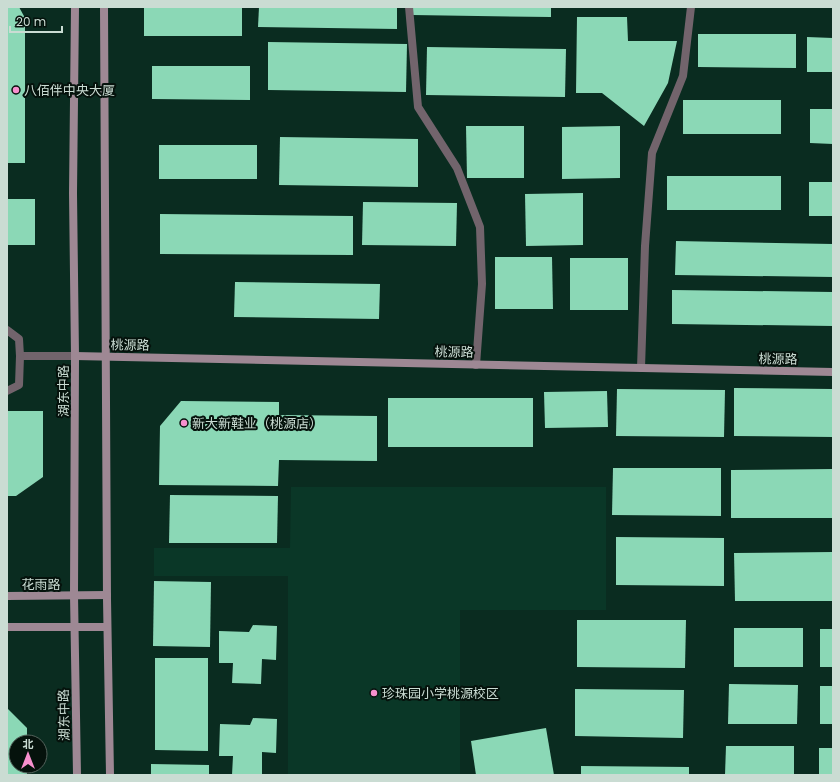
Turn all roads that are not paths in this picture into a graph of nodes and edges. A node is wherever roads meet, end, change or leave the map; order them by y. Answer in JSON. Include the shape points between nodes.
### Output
{"nodes":[{"id":1,"x":75,"y":7,"type":"edge"},
{"id":2,"x":104,"y":7,"type":"edge"},
{"id":3,"x":409,"y":7,"type":"edge"},
{"id":4,"x":691,"y":7,"type":"edge"},
{"id":5,"x":7,"y":330,"type":"edge"},
{"id":6,"x":20,"y":356,"type":"junction"},
{"id":7,"x":75,"y":356,"type":"junction"},
{"id":8,"x":106,"y":356,"type":"junction"},
{"id":9,"x":476,"y":364,"type":"junction"},
{"id":10,"x":641,"y":368,"type":"junction"},
{"id":11,"x":833,"y":372,"type":"edge"},
{"id":12,"x":7,"y":391,"type":"edge"},
{"id":13,"x":74,"y":595,"type":"junction"},
{"id":14,"x":107,"y":595,"type":"junction"},
{"id":15,"x":7,"y":596,"type":"edge"},
{"id":16,"x":7,"y":627,"type":"edge"},
{"id":17,"x":75,"y":627,"type":"junction"},
{"id":18,"x":107,"y":627,"type":"junction"},
{"id":19,"x":77,"y":775,"type":"edge"},
{"id":20,"x":110,"y":775,"type":"edge"}],
"edges":[{"from":1,"to":7,"type":"main road","name":"湖东中路"},
{"from":2,"to":8,"type":"main road"},
{"from":3,"to":9,"type":"street","via":[[418,107],[457,168],[480,227],[482,284]]},
{"from":4,"to":10,"type":"street","via":[[683,76],[652,153],[645,246]]},
{"from":5,"to":6,"type":"street","via":[[19,339]]},
{"from":6,"to":7,"type":"street"},
{"from":6,"to":12,"type":"street","via":[[19,385]]},
{"from":7,"to":8,"type":"main road","name":"桃源路"},
{"from":7,"to":13,"type":"main road","name":"湖东中路"},
{"from":8,"to":9,"type":"main road","name":"桃源路"},
{"from":8,"to":14,"type":"main road"},
{"from":9,"to":10,"type":"main road","name":"桃源路"},
{"from":10,"to":11,"type":"main road","name":"桃源路"},
{"from":13,"to":14,"type":"main road","name":"花雨路"},
{"from":13,"to":15,"type":"main road","name":"花雨路"},
{"from":13,"to":17,"type":"main road","name":"湖东中路"},
{"from":14,"to":18,"type":"main road"},
{"from":16,"to":17,"type":"main road"},
{"from":17,"to":18,"type":"main road"},
{"from":17,"to":19,"type":"main road","name":"湖东中路"},
{"from":18,"to":20,"type":"main road"}]}
